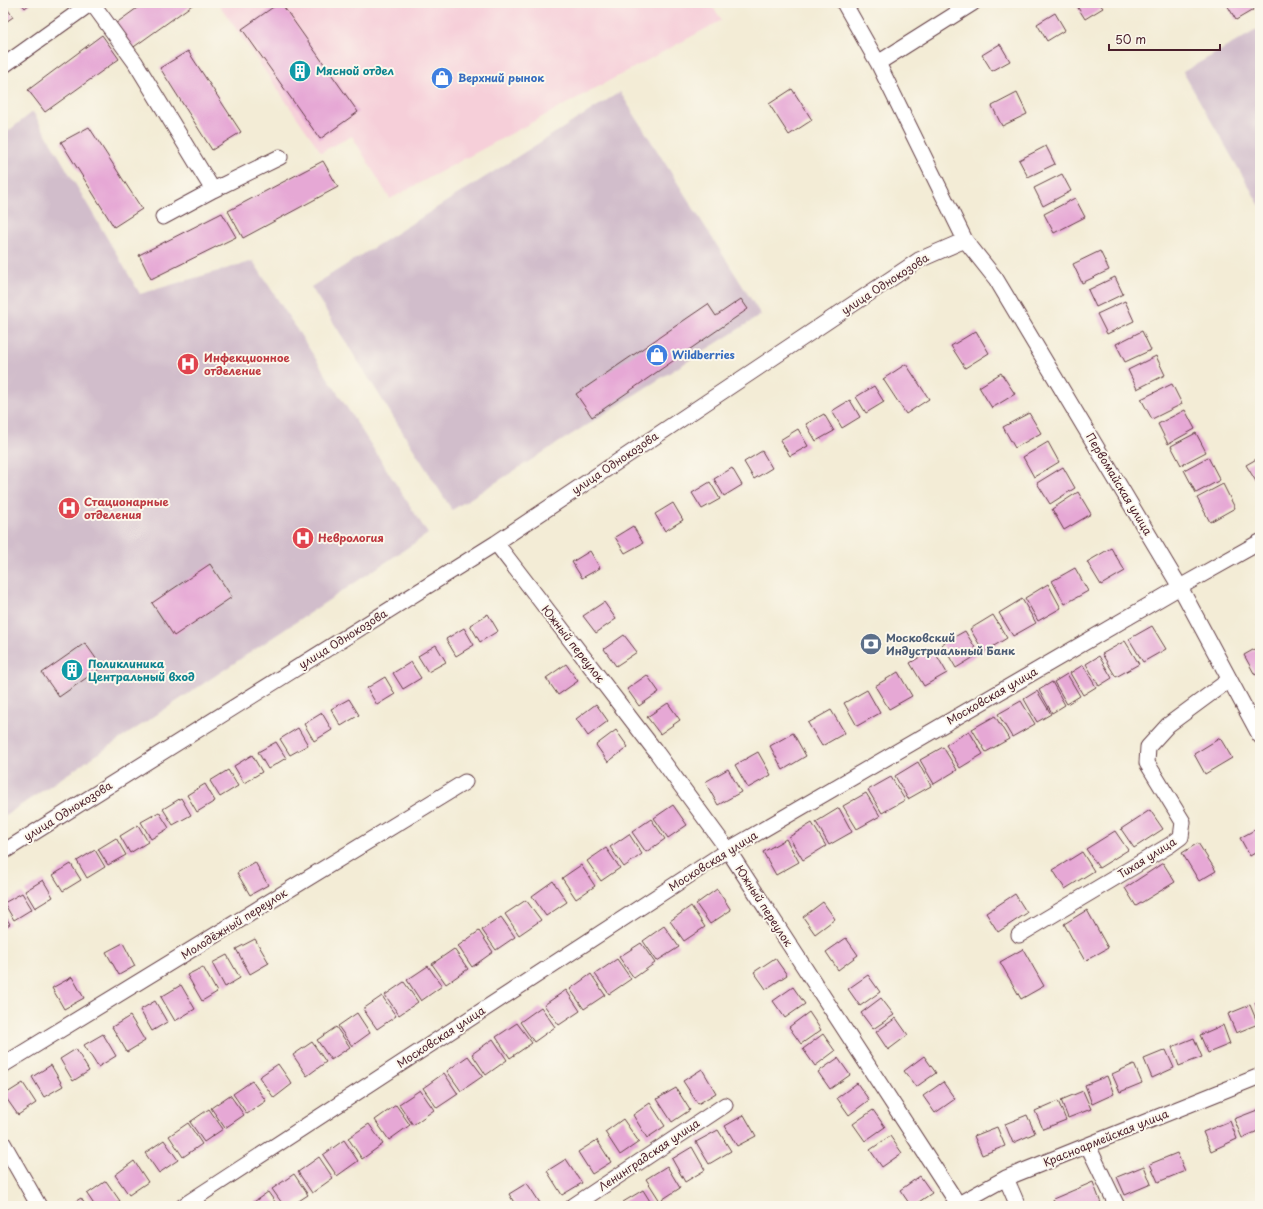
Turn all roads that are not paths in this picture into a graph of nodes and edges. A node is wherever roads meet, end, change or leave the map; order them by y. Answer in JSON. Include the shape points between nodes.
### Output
{"nodes":[{"id":1,"x":92,"y":3,"type":"edge"},
{"id":2,"x":844,"y":3,"type":"edge"},
{"id":3,"x":973,"y":3,"type":"edge"},
{"id":4,"x":878,"y":63,"type":"junction"},
{"id":5,"x":3,"y":66,"type":"edge"},
{"id":6,"x":280,"y":156,"type":"dead end"},
{"id":7,"x":213,"y":190,"type":"junction"},
{"id":8,"x":163,"y":216,"type":"dead end"},
{"id":9,"x":965,"y":240,"type":"junction"},
{"id":10,"x":1260,"y":542,"type":"edge"},
{"id":11,"x":496,"y":543,"type":"junction"},
{"id":12,"x":1180,"y":587,"type":"junction"},
{"id":13,"x":1229,"y":680,"type":"junction"},
{"id":14,"x":1254,"y":712,"type":"edge"},
{"id":15,"x":1260,"y":736,"type":"edge"},
{"id":16,"x":465,"y":782,"type":"dead end"},
{"id":17,"x":728,"y":850,"type":"junction"},
{"id":18,"x":3,"y":852,"type":"edge"},
{"id":19,"x":1019,"y":935,"type":"dead end"},
{"id":20,"x":3,"y":1065,"type":"edge"},
{"id":21,"x":1260,"y":1076,"type":"edge"},
{"id":22,"x":725,"y":1105,"type":"dead end"},
{"id":23,"x":3,"y":1143,"type":"edge"},
{"id":24,"x":1088,"y":1146,"type":"junction"},
{"id":25,"x":1006,"y":1178,"type":"junction"},
{"id":26,"x":957,"y":1205,"type":"edge"},
{"id":27,"x":39,"y":1206,"type":"edge"},
{"id":28,"x":183,"y":1206,"type":"edge"},
{"id":29,"x":574,"y":1206,"type":"edge"},
{"id":30,"x":1018,"y":1206,"type":"edge"},
{"id":31,"x":1117,"y":1206,"type":"edge"}],
"edges":[{"from":1,"to":5,"type":"street"},
{"from":1,"to":7,"type":"street","via":[[135,62]]},
{"from":2,"to":4,"type":"street"},
{"from":3,"to":4,"type":"street"},
{"from":4,"to":9,"type":"street"},
{"from":6,"to":7,"type":"street"},
{"from":7,"to":8,"type":"street"},
{"from":9,"to":11,"type":"street","name":"улица Однокозова","via":[[919,260]]},
{"from":9,"to":12,"type":"street","name":"Первомайская улица","via":[[996,279]]},
{"from":10,"to":12,"type":"street","name":"Московская улица"},
{"from":11,"to":17,"type":"street","name":"Южный переулок"},
{"from":11,"to":18,"type":"street","name":"улица Однокозова"},
{"from":12,"to":13,"type":"street","name":"Первомайская улица"},
{"from":12,"to":17,"type":"street","name":"Московская улица"},
{"from":13,"to":14,"type":"street","name":"Первомайская улица"},
{"from":13,"to":19,"type":"street","name":"Тихая улица","via":[[1168,725],[1148,747],[1147,763],[1183,822],[1181,836]]},
{"from":14,"to":15,"type":"street","name":"Первомайская улица"},
{"from":16,"to":20,"type":"street","name":"Молодёжный переулок"},
{"from":17,"to":26,"type":"street","name":"Южный переулок"},
{"from":17,"to":28,"type":"street","name":"Московская улица"},
{"from":21,"to":24,"type":"street","name":"Красноармейская улица"},
{"from":22,"to":29,"type":"street","name":"Ленинградская улица"},
{"from":23,"to":27,"type":"street"},
{"from":24,"to":25,"type":"street","name":"Красноармейская улица"},
{"from":24,"to":31,"type":"street"},
{"from":25,"to":26,"type":"street","name":"Красноармейская улица"},
{"from":25,"to":30,"type":"street"}]}
